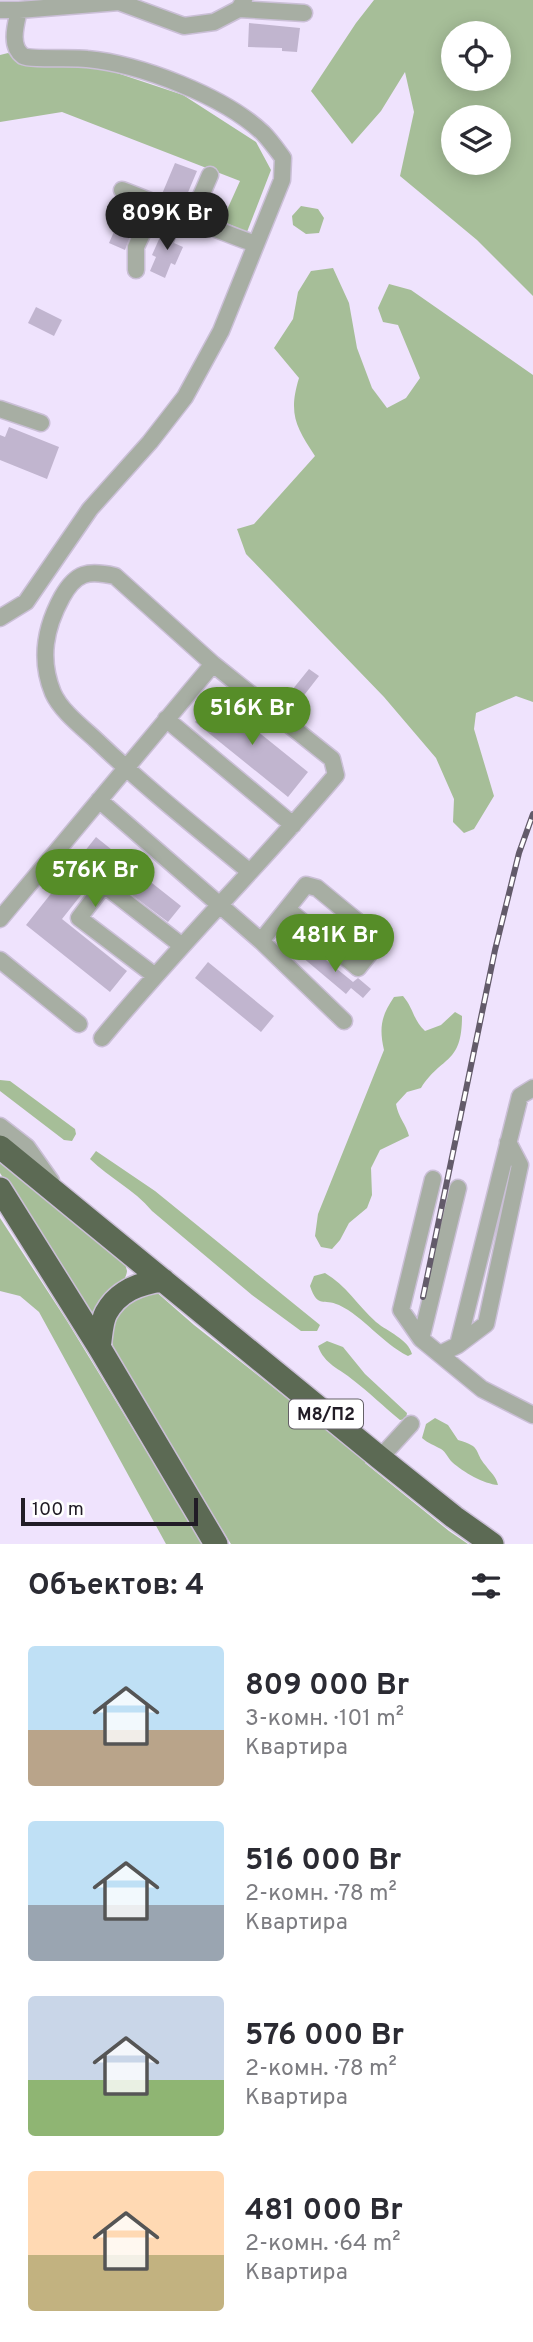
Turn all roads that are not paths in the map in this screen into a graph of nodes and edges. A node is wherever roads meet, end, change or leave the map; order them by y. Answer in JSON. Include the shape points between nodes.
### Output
{"nodes":[{"id":1,"x":120,"y":1,"type":"edge"},
{"id":2,"x":242,"y":4,"type":"edge"},
{"id":3,"x":0,"y":10,"type":"edge"},
{"id":4,"x":19,"y":10,"type":"junction"},
{"id":5,"x":303,"y":13,"type":"dead end"},
{"id":6,"x":210,"y":175,"type":"dead end"},
{"id":7,"x":122,"y":190,"type":"dead end"},
{"id":8,"x":156,"y":202,"type":"junction"},
{"id":9,"x":191,"y":219,"type":"junction"},
{"id":10,"x":256,"y":244,"type":"junction"},
{"id":11,"x":136,"y":270,"type":"dead end"},
{"id":12,"x":0,"y":409,"type":"edge"},
{"id":13,"x":41,"y":423,"type":"dead end"},
{"id":14,"x":0,"y":618,"type":"edge"},
{"id":15,"x":213,"y":664,"type":"junction"},
{"id":16,"x":166,"y":719,"type":"junction"},
{"id":17,"x":125,"y":768,"type":"junction"},
{"id":18,"x":99,"y":800,"type":"junction"},
{"id":19,"x":293,"y":825,"type":"junction"},
{"id":20,"x":250,"y":873,"type":"junction"},
{"id":21,"x":220,"y":906,"type":"junction"},
{"id":22,"x":287,"y":909,"type":"junction"},
{"id":23,"x":0,"y":919,"type":"edge"},
{"id":24,"x":261,"y":941,"type":"junction"},
{"id":25,"x":181,"y":945,"type":"junction"},
{"id":26,"x":0,"y":960,"type":"edge"},
{"id":27,"x":154,"y":975,"type":"junction"},
{"id":28,"x":344,"y":1021,"type":"dead end"},
{"id":29,"x":79,"y":1024,"type":"dead end"},
{"id":30,"x":102,"y":1038,"type":"dead end"},
{"id":31,"x":533,"y":1088,"type":"edge"},
{"id":32,"x":0,"y":1126,"type":"edge"},
{"id":33,"x":0,"y":1147,"type":"edge"},
{"id":34,"x":433,"y":1179,"type":"dead end"},
{"id":35,"x":458,"y":1188,"type":"dead end"},
{"id":36,"x":2,"y":1193,"type":"edge"},
{"id":37,"x":62,"y":1197,"type":"junction"},
{"id":38,"x":163,"y":1280,"type":"junction"},
{"id":39,"x":421,"y":1339,"type":"junction"},
{"id":40,"x":99,"y":1347,"type":"junction"},
{"id":41,"x":440,"y":1354,"type":"junction"},
{"id":42,"x":533,"y":1415,"type":"edge"},
{"id":43,"x":411,"y":1424,"type":"dead end"},
{"id":44,"x":380,"y":1458,"type":"junction"},
{"id":45,"x":216,"y":1544,"type":"edge"},
{"id":46,"x":492,"y":1544,"type":"edge"}],
"edges":[{"from":1,"to":2,"type":"street","via":[[184,26],[214,23]]},
{"from":1,"to":4,"type":"street"},
{"from":2,"to":5,"type":"street"},
{"from":3,"to":4,"type":"street"},
{"from":4,"to":10,"type":"street","via":[[14,32],[26,57],[105,60],[170,80],[229,107],[263,133],[283,158],[282,180]]},
{"from":6,"to":9,"type":"street"},
{"from":7,"to":8,"type":"street"},
{"from":8,"to":9,"type":"street"},
{"from":8,"to":11,"type":"street","via":[[136,247]]},
{"from":9,"to":10,"type":"street"},
{"from":10,"to":14,"type":"street","via":[[221,331],[185,397],[90,509],[26,602]]},
{"from":12,"to":13,"type":"street"},
{"from":15,"to":16,"type":"street"},
{"from":15,"to":17,"type":"street","via":[[115,576],[84,573],[69,584],[54,611],[44,645],[45,671],[54,696]]},
{"from":15,"to":19,"type":"street","via":[[332,759],[336,775]]},
{"from":16,"to":17,"type":"street"},
{"from":16,"to":19,"type":"street"},
{"from":17,"to":18,"type":"street"},
{"from":17,"to":20,"type":"street"},
{"from":18,"to":21,"type":"street"},
{"from":18,"to":23,"type":"street"},
{"from":19,"to":20,"type":"street"},
{"from":20,"to":21,"type":"street"},
{"from":21,"to":24,"type":"street"},
{"from":21,"to":25,"type":"street"},
{"from":22,"to":22,"type":"street","via":[[306,885],[317,888],[373,934],[373,949],[358,968]]},
{"from":22,"to":24,"type":"street"},
{"from":24,"to":28,"type":"street"},
{"from":25,"to":27,"type":"street"},
{"from":25,"to":27,"type":"street","via":[[104,885],[79,918]]},
{"from":26,"to":29,"type":"street"},
{"from":27,"to":30,"type":"street"},
{"from":31,"to":41,"type":"street","via":[[520,1096],[458,1345]]},
{"from":32,"to":37,"type":"street","via":[[27,1147]]},
{"from":33,"to":37,"type":"highway","number":"М8/П2"},
{"from":34,"to":39,"type":"street","via":[[401,1310]]},
{"from":35,"to":39,"type":"street"},
{"from":36,"to":40,"type":"highway"},
{"from":37,"to":38,"type":"highway","number":"М8/П2"},
{"from":38,"to":40,"type":"highway","via":[[143,1282],[121,1294],[105,1314]]},
{"from":38,"to":44,"type":"highway","number":"М8/П2"},
{"from":39,"to":41,"type":"street"},
{"from":40,"to":45,"type":"highway"},
{"from":41,"to":42,"type":"street","via":[[482,1389]]},
{"from":43,"to":44,"type":"street"},
{"from":44,"to":46,"type":"highway","number":"М8/П2"}]}
